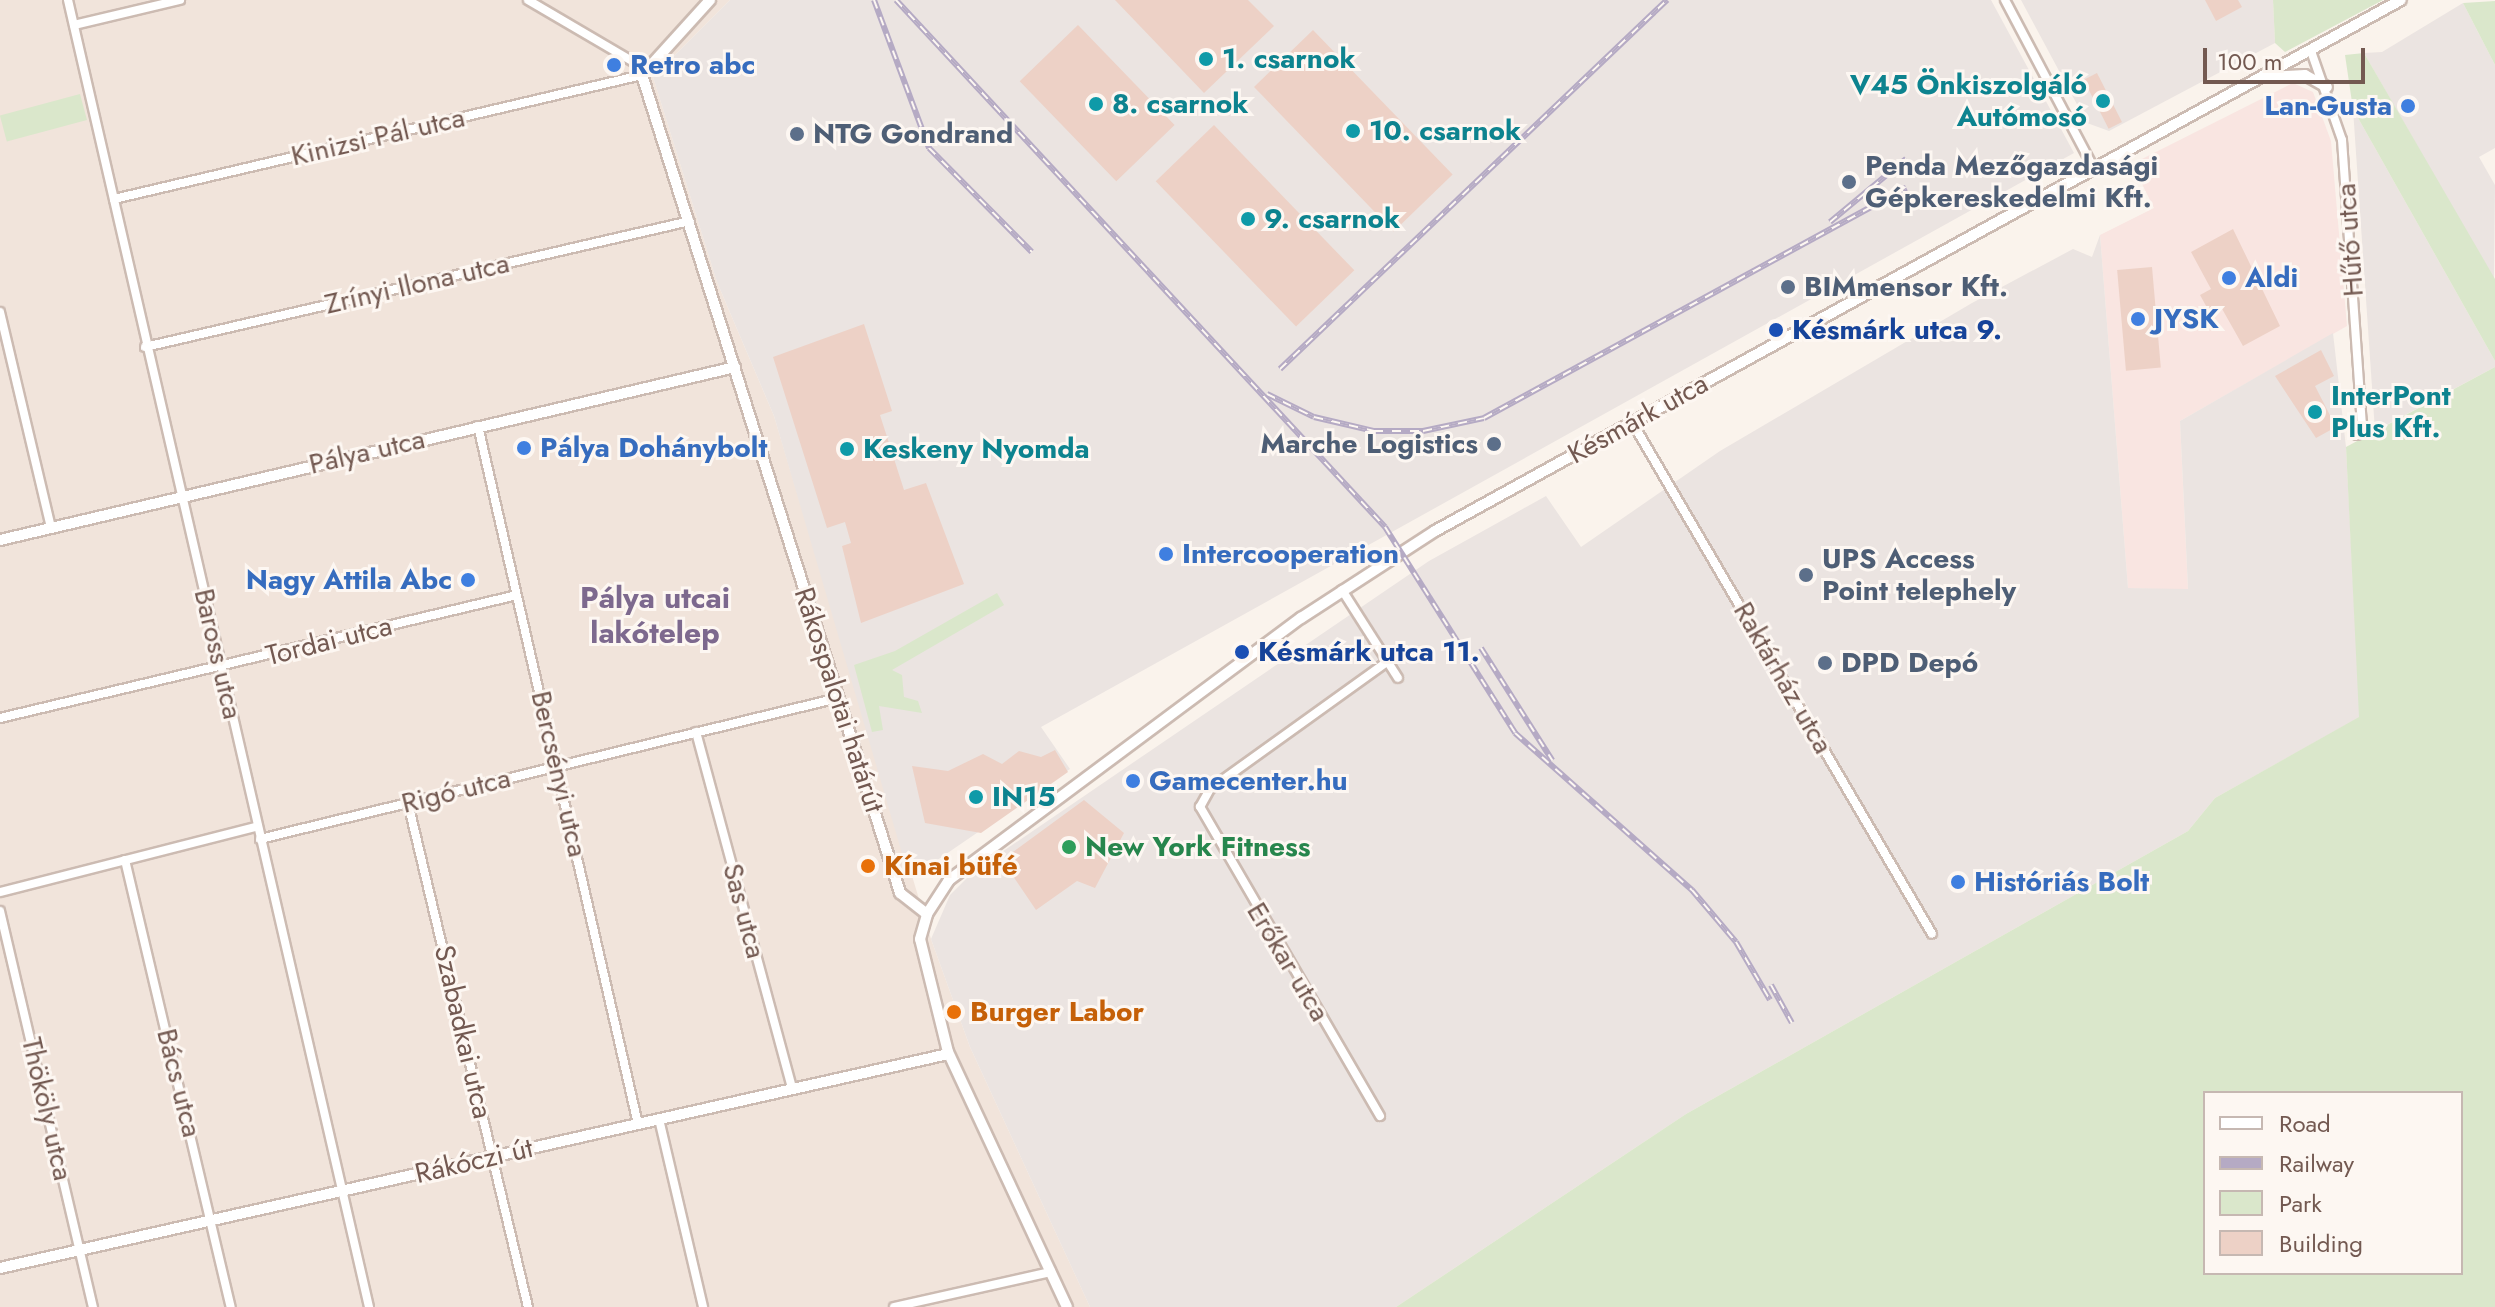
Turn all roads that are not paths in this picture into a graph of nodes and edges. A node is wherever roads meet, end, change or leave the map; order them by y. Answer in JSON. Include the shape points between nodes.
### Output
{"nodes":[{"id":1,"x":68,"y":0,"type":"edge"},
{"id":2,"x":180,"y":0,"type":"edge"},
{"id":3,"x":528,"y":0,"type":"edge"},
{"id":4,"x":710,"y":0,"type":"edge"},
{"id":5,"x":2005,"y":0,"type":"edge"},
{"id":6,"x":2401,"y":0,"type":"edge"},
{"id":7,"x":74,"y":25,"type":"junction"},
{"id":8,"x":2311,"y":51,"type":"junction"},
{"id":9,"x":643,"y":72,"type":"junction"},
{"id":10,"x":2262,"y":78,"type":"junction"},
{"id":11,"x":2327,"y":87,"type":"junction"},
{"id":12,"x":2093,"y":167,"type":"junction"},
{"id":13,"x":114,"y":199,"type":"junction"},
{"id":14,"x":690,"y":221,"type":"junction"},
{"id":15,"x":0,"y":312,"type":"edge"},
{"id":16,"x":145,"y":347,"type":"junction"},
{"id":17,"x":735,"y":367,"type":"junction"},
{"id":18,"x":1632,"y":422,"type":"junction"},
{"id":19,"x":478,"y":426,"type":"junction"},
{"id":20,"x":2357,"y":435,"type":"dead end"},
{"id":21,"x":181,"y":497,"type":"junction"},
{"id":22,"x":51,"y":528,"type":"junction"},
{"id":23,"x":0,"y":540,"type":"edge"},
{"id":24,"x":1342,"y":590,"type":"junction"},
{"id":25,"x":517,"y":595,"type":"junction"},
{"id":26,"x":1388,"y":661,"type":"junction"},
{"id":27,"x":221,"y":667,"type":"junction"},
{"id":28,"x":1398,"y":678,"type":"dead end"},
{"id":29,"x":838,"y":698,"type":"junction"},
{"id":30,"x":0,"y":718,"type":"edge"},
{"id":31,"x":696,"y":732,"type":"junction"},
{"id":32,"x":558,"y":766,"type":"junction"},
{"id":33,"x":408,"y":803,"type":"junction"},
{"id":34,"x":258,"y":826,"type":"junction"},
{"id":35,"x":260,"y":839,"type":"junction"},
{"id":36,"x":125,"y":860,"type":"junction"},
{"id":37,"x":0,"y":892,"type":"edge"},
{"id":38,"x":0,"y":911,"type":"edge"},
{"id":39,"x":927,"y":914,"type":"junction"},
{"id":40,"x":1932,"y":934,"type":"dead end"},
{"id":41,"x":948,"y":1054,"type":"junction"},
{"id":42,"x":792,"y":1089,"type":"junction"},
{"id":43,"x":1380,"y":1116,"type":"dead end"},
{"id":44,"x":659,"y":1119,"type":"junction"},
{"id":45,"x":638,"y":1124,"type":"junction"},
{"id":46,"x":493,"y":1157,"type":"junction"},
{"id":47,"x":341,"y":1191,"type":"junction"},
{"id":48,"x":211,"y":1220,"type":"junction"},
{"id":49,"x":80,"y":1250,"type":"junction"},
{"id":50,"x":0,"y":1268,"type":"edge"},
{"id":51,"x":1051,"y":1272,"type":"junction"},
{"id":52,"x":93,"y":1307,"type":"edge"},
{"id":53,"x":231,"y":1307,"type":"edge"},
{"id":54,"x":369,"y":1307,"type":"edge"},
{"id":55,"x":528,"y":1307,"type":"edge"},
{"id":56,"x":703,"y":1307,"type":"edge"},
{"id":57,"x":894,"y":1307,"type":"edge"},
{"id":58,"x":1067,"y":1307,"type":"edge"}],
"edges":[{"from":1,"to":7,"type":"street","name":"Baross utca"},
{"from":2,"to":7,"type":"street"},
{"from":3,"to":9,"type":"street"},
{"from":4,"to":9,"type":"street"},
{"from":5,"to":12,"type":"street"},
{"from":6,"to":8,"type":"street","name":"Késmárk utca"},
{"from":7,"to":13,"type":"street","name":"Baross utca"},
{"from":8,"to":10,"type":"street","name":"Késmárk utca"},
{"from":8,"to":11,"type":"street","name":"Hűtő utca"},
{"from":9,"to":13,"type":"street","name":"Kinizsi Pál utca"},
{"from":9,"to":14,"type":"street","name":"Rákospalotai határút"},
{"from":10,"to":11,"type":"street","via":[[2295,74]]},
{"from":10,"to":12,"type":"street","name":"Késmárk utca"},
{"from":11,"to":20,"type":"street","name":"Hűtő utca","via":[[2344,151]]},
{"from":12,"to":18,"type":"street","name":"Késmárk utca"},
{"from":13,"to":16,"type":"street","name":"Baross utca"},
{"from":14,"to":16,"type":"street","name":"Zrínyi Ilona utca"},
{"from":14,"to":17,"type":"street","name":"Rákospalotai határút"},
{"from":15,"to":22,"type":"street"},
{"from":16,"to":21,"type":"street","name":"Baross utca"},
{"from":17,"to":19,"type":"street","name":"Pálya utca"},
{"from":17,"to":29,"type":"street","name":"Rákospalotai határút"},
{"from":18,"to":24,"type":"street","name":"Késmárk utca"},
{"from":18,"to":40,"type":"street","name":"Raktárház utca"},
{"from":19,"to":21,"type":"street","name":"Pálya utca"},
{"from":19,"to":25,"type":"street","name":"Bercsényi utca"},
{"from":21,"to":22,"type":"street","name":"Pálya utca"},
{"from":21,"to":27,"type":"street","name":"Baross utca"},
{"from":22,"to":23,"type":"street","name":"Pálya utca"},
{"from":24,"to":26,"type":"street"},
{"from":24,"to":39,"type":"street","name":"Késmárk utca","via":[[965,865]]},
{"from":25,"to":27,"type":"street","name":"Tordai utca"},
{"from":25,"to":32,"type":"street","name":"Bercsényi utca"},
{"from":26,"to":28,"type":"street"},
{"from":26,"to":43,"type":"street","name":"Erőkar utca","via":[[1210,789],[1200,807]]},
{"from":27,"to":30,"type":"street","name":"Tordai utca"},
{"from":27,"to":34,"type":"street","name":"Baross utca"},
{"from":29,"to":31,"type":"street","name":"Rigó utca"},
{"from":29,"to":39,"type":"street","name":"Rákospalotai határút","via":[[900,893]]},
{"from":31,"to":32,"type":"street","name":"Rigó utca"},
{"from":31,"to":42,"type":"street","name":"Sas utca"},
{"from":32,"to":33,"type":"street","name":"Rigó utca"},
{"from":32,"to":45,"type":"street","name":"Bercsényi utca"},
{"from":33,"to":35,"type":"street","name":"Rigó utca"},
{"from":33,"to":46,"type":"street","name":"Szabadkai utca"},
{"from":34,"to":35,"type":"street","name":"Baross utca"},
{"from":34,"to":36,"type":"street"},
{"from":35,"to":47,"type":"street","name":"Baross utca"},
{"from":36,"to":37,"type":"street"},
{"from":36,"to":48,"type":"street","name":"Bács utca"},
{"from":38,"to":49,"type":"street","name":"Thököly utca"},
{"from":39,"to":41,"type":"street","via":[[923,958]]},
{"from":41,"to":42,"type":"street","name":"Rákóczi út"},
{"from":41,"to":51,"type":"street"},
{"from":42,"to":44,"type":"street","name":"Rákóczi út"},
{"from":44,"to":45,"type":"street","name":"Rákóczi út"},
{"from":44,"to":56,"type":"street"},
{"from":45,"to":46,"type":"street","name":"Rákóczi út"},
{"from":46,"to":47,"type":"street","name":"Rákóczi út"},
{"from":46,"to":55,"type":"street","name":"Szabadkai utca"},
{"from":47,"to":48,"type":"street","name":"Rákóczi út"},
{"from":47,"to":54,"type":"street","name":"Baross utca"},
{"from":48,"to":49,"type":"street","name":"Rákóczi út"},
{"from":48,"to":53,"type":"street","name":"Bács utca"},
{"from":49,"to":50,"type":"street","name":"Rákóczi út"},
{"from":49,"to":52,"type":"street","name":"Thököly utca"},
{"from":51,"to":57,"type":"street"},
{"from":51,"to":58,"type":"street"}]}
